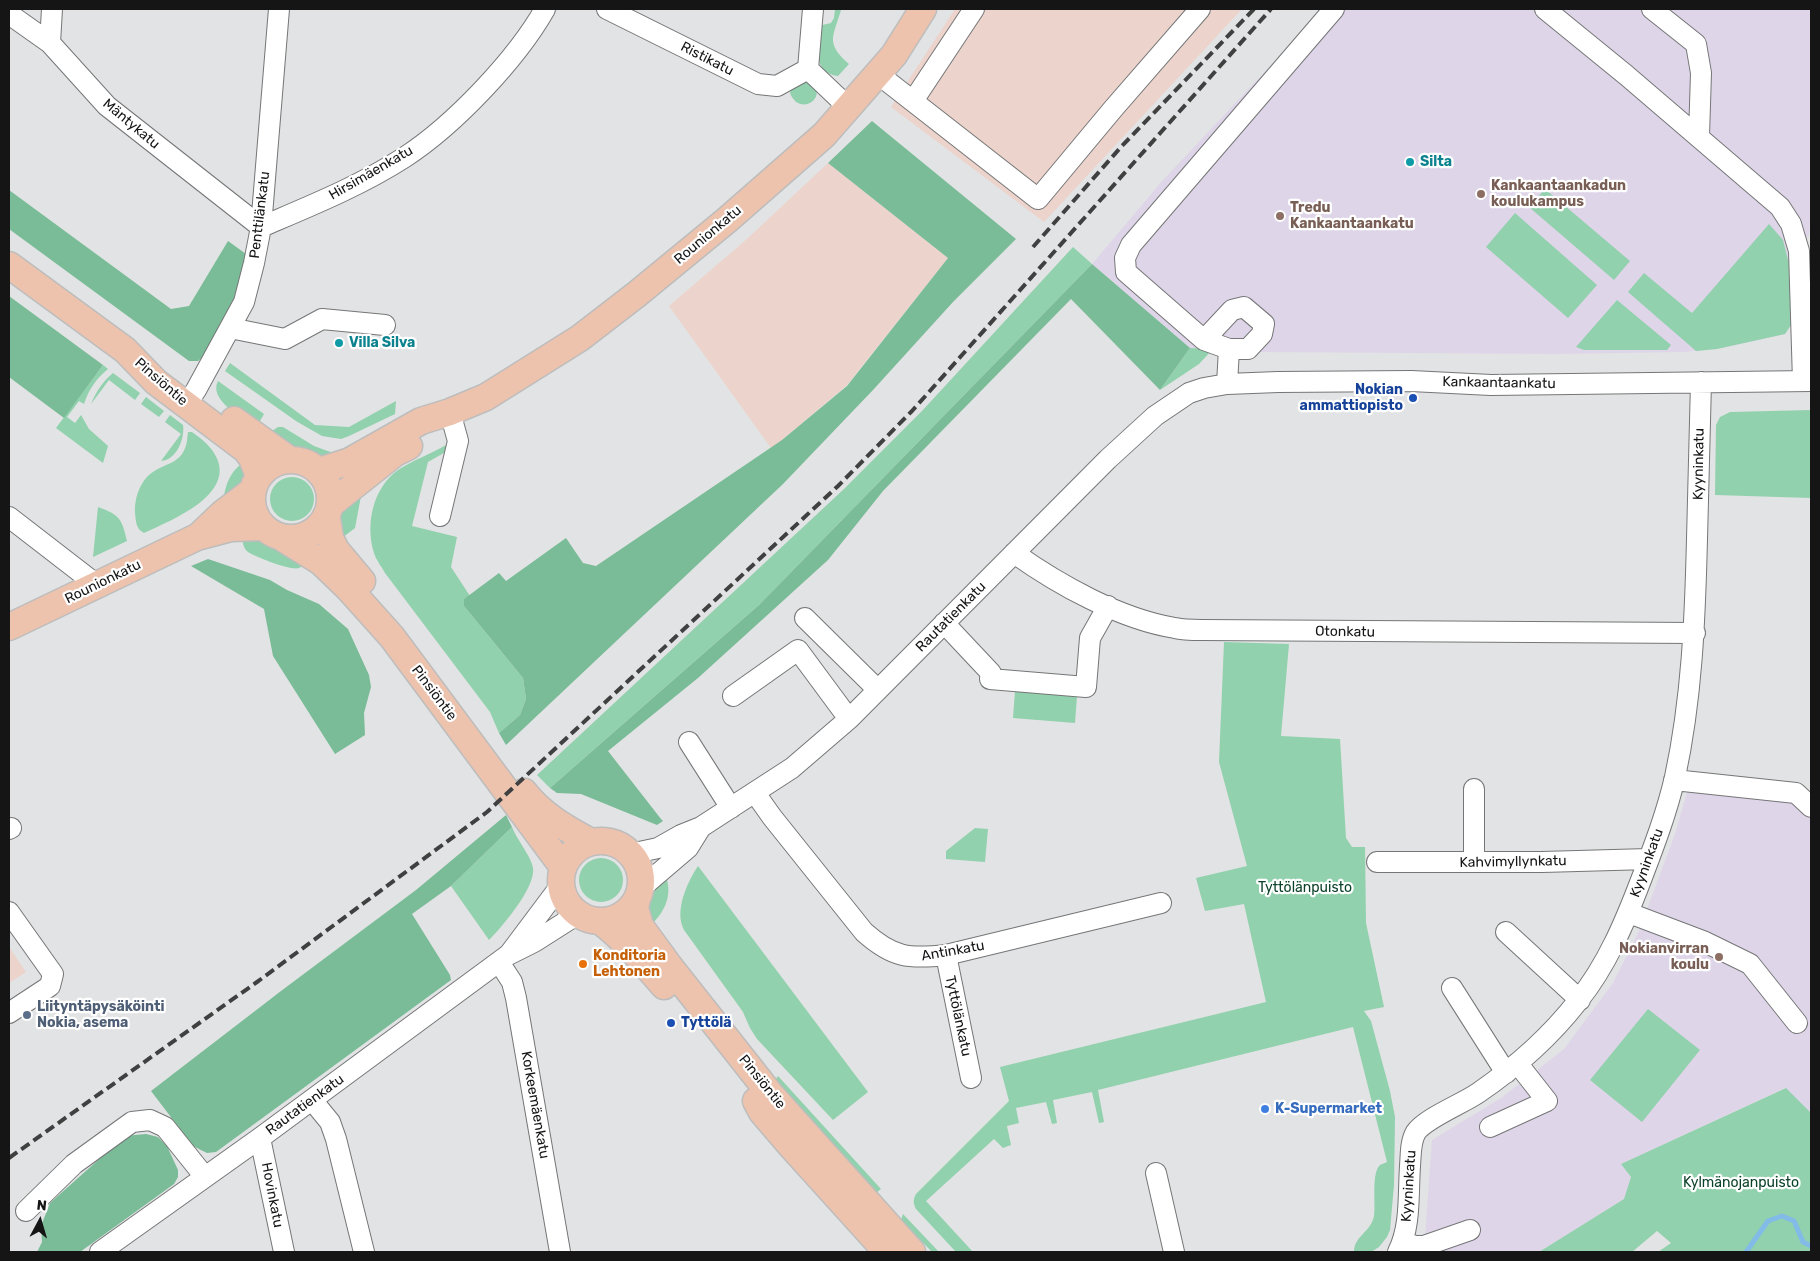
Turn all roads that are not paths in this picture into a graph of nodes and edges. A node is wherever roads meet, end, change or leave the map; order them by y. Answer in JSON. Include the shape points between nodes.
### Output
{"nodes":[{"id":1,"x":52,"y":9,"type":"edge"},
{"id":2,"x":279,"y":9,"type":"edge"},
{"id":3,"x":545,"y":9,"type":"edge"},
{"id":4,"x":607,"y":9,"type":"edge"},
{"id":5,"x":813,"y":9,"type":"edge"},
{"id":6,"x":923,"y":9,"type":"edge"},
{"id":7,"x":974,"y":9,"type":"edge"},
{"id":8,"x":1200,"y":9,"type":"edge"},
{"id":9,"x":1334,"y":9,"type":"edge"},
{"id":10,"x":1544,"y":9,"type":"edge"},
{"id":11,"x":1652,"y":9,"type":"edge"},
{"id":12,"x":9,"y":14,"type":"edge"},
{"id":13,"x":50,"y":43,"type":"junction"},
{"id":14,"x":808,"y":70,"type":"junction"},
{"id":15,"x":878,"y":74,"type":"junction"},
{"id":16,"x":913,"y":101,"type":"junction"},
{"id":17,"x":849,"y":108,"type":"junction"},
{"id":18,"x":1699,"y":136,"type":"junction"},
{"id":19,"x":261,"y":227,"type":"junction"},
{"id":20,"x":9,"y":265,"type":"edge"},
{"id":21,"x":384,"y":325,"type":"dead end"},
{"id":22,"x":230,"y":328,"type":"junction"},
{"id":23,"x":1204,"y":340,"type":"junction"},
{"id":24,"x":1229,"y":349,"type":"junction"},
{"id":25,"x":1807,"y":381,"type":"edge"},
{"id":26,"x":1701,"y":382,"type":"junction"},
{"id":27,"x":1227,"y":384,"type":"junction"},
{"id":28,"x":1189,"y":393,"type":"joint"},
{"id":29,"x":191,"y":398,"type":"junction"},
{"id":30,"x":450,"y":412,"type":"junction"},
{"id":31,"x":290,"y":460,"type":"junction"},
{"id":32,"x":319,"y":471,"type":"junction"},
{"id":33,"x":256,"y":484,"type":"junction"},
{"id":34,"x":329,"y":511,"type":"junction"},
{"id":35,"x":440,"y":516,"type":"dead end"},
{"id":36,"x":9,"y":517,"type":"edge"},
{"id":37,"x":273,"y":533,"type":"junction"},
{"id":38,"x":197,"y":537,"type":"junction"},
{"id":39,"x":1014,"y":553,"type":"junction"},
{"id":40,"x":97,"y":585,"type":"junction"},
{"id":41,"x":1108,"y":606,"type":"junction"},
{"id":42,"x":805,"y":618,"type":"dead end"},
{"id":43,"x":944,"y":623,"type":"junction"},
{"id":44,"x":9,"y":627,"type":"edge"},
{"id":45,"x":1695,"y":633,"type":"junction"},
{"id":46,"x":878,"y":690,"type":"junction"},
{"id":47,"x":733,"y":696,"type":"dead end"},
{"id":48,"x":849,"y":719,"type":"junction"},
{"id":49,"x":689,"y":742,"type":"dead end"},
{"id":50,"x":1674,"y":780,"type":"junction"},
{"id":51,"x":1474,"y":789,"type":"dead end"},
{"id":52,"x":754,"y":793,"type":"junction"},
{"id":53,"x":1811,"y":806,"type":"edge"},
{"id":54,"x":731,"y":808,"type":"junction"},
{"id":55,"x":702,"y":827,"type":"junction"},
{"id":56,"x":591,"y":842,"type":"junction"},
{"id":57,"x":630,"y":854,"type":"junction"},
{"id":58,"x":1649,"y":859,"type":"junction"},
{"id":59,"x":1377,"y":862,"type":"dead end"},
{"id":60,"x":1474,"y":862,"type":"junction"},
{"id":61,"x":562,"y":876,"type":"junction"},
{"id":62,"x":638,"y":894,"type":"junction"},
{"id":63,"x":1162,"y":903,"type":"dead end"},
{"id":64,"x":9,"y":912,"type":"edge"},
{"id":65,"x":1629,"y":913,"type":"junction"},
{"id":66,"x":589,"y":918,"type":"junction"},
{"id":67,"x":1506,"y":932,"type":"dead end"},
{"id":68,"x":946,"y":955,"type":"junction"},
{"id":69,"x":504,"y":958,"type":"junction"},
{"id":70,"x":1452,"y":988,"type":"dead end"},
{"id":71,"x":1580,"y":1000,"type":"junction"},
{"id":72,"x":9,"y":1014,"type":"edge"},
{"id":73,"x":1797,"y":1023,"type":"dead end"},
{"id":74,"x":1512,"y":1068,"type":"junction"},
{"id":75,"x":971,"y":1078,"type":"dead end"},
{"id":76,"x":312,"y":1100,"type":"junction"},
{"id":77,"x":1490,"y":1127,"type":"dead end"},
{"id":78,"x":260,"y":1138,"type":"junction"},
{"id":79,"x":1156,"y":1173,"type":"dead end"},
{"id":80,"x":205,"y":1177,"type":"junction"},
{"id":81,"x":26,"y":1211,"type":"dead end"},
{"id":82,"x":1470,"y":1230,"type":"dead end"},
{"id":83,"x":1400,"y":1247,"type":"edge"},
{"id":84,"x":100,"y":1252,"type":"edge"},
{"id":85,"x":284,"y":1252,"type":"edge"},
{"id":86,"x":364,"y":1252,"type":"edge"},
{"id":87,"x":560,"y":1252,"type":"edge"},
{"id":88,"x":887,"y":1252,"type":"edge"},
{"id":89,"x":912,"y":1252,"type":"edge"},
{"id":90,"x":1174,"y":1252,"type":"edge"}],
"edges":[{"from":1,"to":13,"type":"street"},
{"from":2,"to":19,"type":"street","name":"Penttilänkatu"},
{"from":3,"to":19,"type":"street","name":"Hirsimäenkatu","via":[[480,92],[454,118],[406,156],[321,202]]},
{"from":4,"to":14,"type":"street","name":"Ristikatu","via":[[758,84],[777,86]]},
{"from":5,"to":14,"type":"street"},
{"from":6,"to":15,"type":"main road","name":"Rounionkatu"},
{"from":7,"to":16,"type":"street"},
{"from":8,"to":16,"type":"street","via":[[1038,199]]},
{"from":9,"to":23,"type":"street","via":[[1131,245],[1125,258],[1126,272]]},
{"from":10,"to":18,"type":"street"},
{"from":11,"to":18,"type":"street","via":[[1696,44],[1701,73]]},
{"from":12,"to":13,"type":"street","name":"Mäntykatu"},
{"from":13,"to":19,"type":"street","name":"Mäntykatu","via":[[107,106]]},
{"from":14,"to":17,"type":"street"},
{"from":15,"to":16,"type":"street"},
{"from":15,"to":17,"type":"main road","name":"Rounionkatu"},
{"from":17,"to":30,"type":"main road","name":"Rounionkatu","via":[[824,135],[727,220],[580,338],[486,397]]},
{"from":18,"to":25,"type":"street","via":[[1780,207],[1791,224],[1799,251]]},
{"from":19,"to":22,"type":"street","name":"Penttilänkatu","via":[[244,302]]},
{"from":20,"to":29,"type":"main road","name":"Pinsiöntie","via":[[125,350],[156,382]]},
{"from":21,"to":22,"type":"street","via":[[322,319],[285,339]]},
{"from":22,"to":29,"type":"street","name":"Penttilänkatu"},
{"from":23,"to":24,"type":"street"},
{"from":23,"to":24,"type":"street","via":[[1232,310],[1244,307],[1264,324],[1262,334],[1248,349]]},
{"from":24,"to":27,"type":"street"},
{"from":25,"to":26,"type":"street","name":"Kankaantaankatu"},
{"from":26,"to":27,"type":"street","name":"Kankaantaankatu"},
{"from":26,"to":45,"type":"street","name":"Kyyninkatu"},
{"from":27,"to":28,"type":"street","name":"Kankaantaankatu"},
{"from":28,"to":39,"type":"street","name":"Rautatienkatu","via":[[1155,416]]},
{"from":29,"to":31,"type":"main road","name":"Pinsiöntie"},
{"from":29,"to":33,"type":"main road","name":"Pinsiöntie","via":[[246,450],[252,458]]},
{"from":30,"to":32,"type":"main road","name":"Rounionkatu","via":[[421,421],[350,461]]},
{"from":30,"to":34,"type":"main road","name":"Rounionkatu","via":[[428,436],[395,454]]},
{"from":30,"to":35,"type":"street","via":[[458,440]]},
{"from":31,"to":32,"type":"main road","via":[[300,461]]},
{"from":31,"to":33,"type":"main road","via":[[268,468]]},
{"from":32,"to":34,"type":"main road","via":[[330,492]]},
{"from":33,"to":37,"type":"main road","via":[[252,504],[255,516]]},
{"from":33,"to":38,"type":"main road","name":"Rounionkatu"},
{"from":34,"to":37,"type":"main road","via":[[319,528],[309,535],[297,539]]},
{"from":34,"to":56,"type":"main road","name":"Pinsiöntie","via":[[330,538],[336,550],[428,664],[532,803],[561,826]]},
{"from":36,"to":40,"type":"street"},
{"from":37,"to":38,"type":"main road","name":"Rounionkatu","via":[[231,528]]},
{"from":37,"to":61,"type":"main road","name":"Pinsiöntie","via":[[321,562],[392,637]]},
{"from":38,"to":40,"type":"main road","name":"Rounionkatu"},
{"from":39,"to":41,"type":"street","name":"Otonkatu","via":[[1078,592]]},
{"from":39,"to":43,"type":"street","name":"Rautatienkatu"},
{"from":40,"to":44,"type":"main road","name":"Rounionkatu"},
{"from":41,"to":43,"type":"street","via":[[1090,638],[1086,687],[990,679],[991,673]]},
{"from":41,"to":45,"type":"street","name":"Otonkatu","via":[[1146,621],[1202,630]]},
{"from":42,"to":46,"type":"street"},
{"from":43,"to":46,"type":"street","name":"Rautatienkatu"},
{"from":45,"to":50,"type":"street","name":"Kyyninkatu","via":[[1684,730]]},
{"from":46,"to":48,"type":"street","name":"Rautatienkatu"},
{"from":47,"to":48,"type":"street","via":[[798,650]]},
{"from":48,"to":52,"type":"street","name":"Rautatienkatu","via":[[792,768]]},
{"from":49,"to":54,"type":"street"},
{"from":50,"to":53,"type":"street","via":[[1796,793]]},
{"from":50,"to":58,"type":"street","name":"Kyyninkatu"},
{"from":51,"to":60,"type":"street"},
{"from":52,"to":54,"type":"street","name":"Rautatienkatu"},
{"from":52,"to":68,"type":"street","name":"Antinkatu","via":[[874,942],[911,958]]},
{"from":54,"to":55,"type":"street","name":"Rautatienkatu"},
{"from":55,"to":57,"type":"street","name":"Rautatienkatu","via":[[658,848]]},
{"from":55,"to":62,"type":"street","name":"Rautatienkatu","via":[[688,848]]},
{"from":56,"to":57,"type":"main road","via":[[612,842]]},
{"from":56,"to":61,"type":"main road","via":[[569,856]]},
{"from":57,"to":62,"type":"main road","via":[[641,876]]},
{"from":58,"to":60,"type":"street","name":"Kahvimyllynkatu"},
{"from":58,"to":65,"type":"street","name":"Kyyninkatu"},
{"from":59,"to":60,"type":"street","name":"Kahvimyllynkatu"},
{"from":61,"to":66,"type":"main road","via":[[563,896],[569,906]]},
{"from":61,"to":69,"type":"street","name":"Rautatienkatu"},
{"from":62,"to":66,"type":"main road","via":[[631,908],[612,920]]},
{"from":62,"to":89,"type":"main road","name":"Pinsiöntie","via":[[635,908],[640,926],[670,967],[771,1095]]},
{"from":63,"to":68,"type":"street","name":"Antinkatu"},
{"from":64,"to":72,"type":"street","via":[[53,974],[50,986]]},
{"from":65,"to":71,"type":"street","name":"Kyyninkatu","via":[[1608,956]]},
{"from":65,"to":73,"type":"street","via":[[1703,941],[1750,964]]},
{"from":66,"to":69,"type":"street","name":"Rautatienkatu"},
{"from":66,"to":88,"type":"main road","name":"Pinsiöntie","via":[[615,932],[646,964],[749,1090],[762,1112]]},
{"from":67,"to":71,"type":"street"},
{"from":68,"to":75,"type":"street","name":"Tyttölänkatu"},
{"from":69,"to":76,"type":"street","name":"Rautatienkatu"},
{"from":69,"to":87,"type":"street","name":"Korkeemäenkatu","via":[[516,998]]},
{"from":70,"to":74,"type":"street"},
{"from":71,"to":74,"type":"street","name":"Kyyninkatu"},
{"from":74,"to":77,"type":"street","via":[[1547,1100]]},
{"from":74,"to":83,"type":"street","name":"Kyyninkatu","via":[[1415,1133],[1407,1226]]},
{"from":76,"to":78,"type":"street","name":"Rautatienkatu"},
{"from":76,"to":86,"type":"street","via":[[330,1122],[336,1139]]},
{"from":78,"to":80,"type":"street","name":"Rautatienkatu"},
{"from":78,"to":85,"type":"street","name":"Hovinkatu"},
{"from":79,"to":90,"type":"street"},
{"from":80,"to":81,"type":"street","via":[[165,1127],[150,1120],[132,1122],[74,1164]]},
{"from":80,"to":84,"type":"street","name":"Rautatienkatu"},
{"from":82,"to":83,"type":"street","via":[[1424,1246]]}]}
